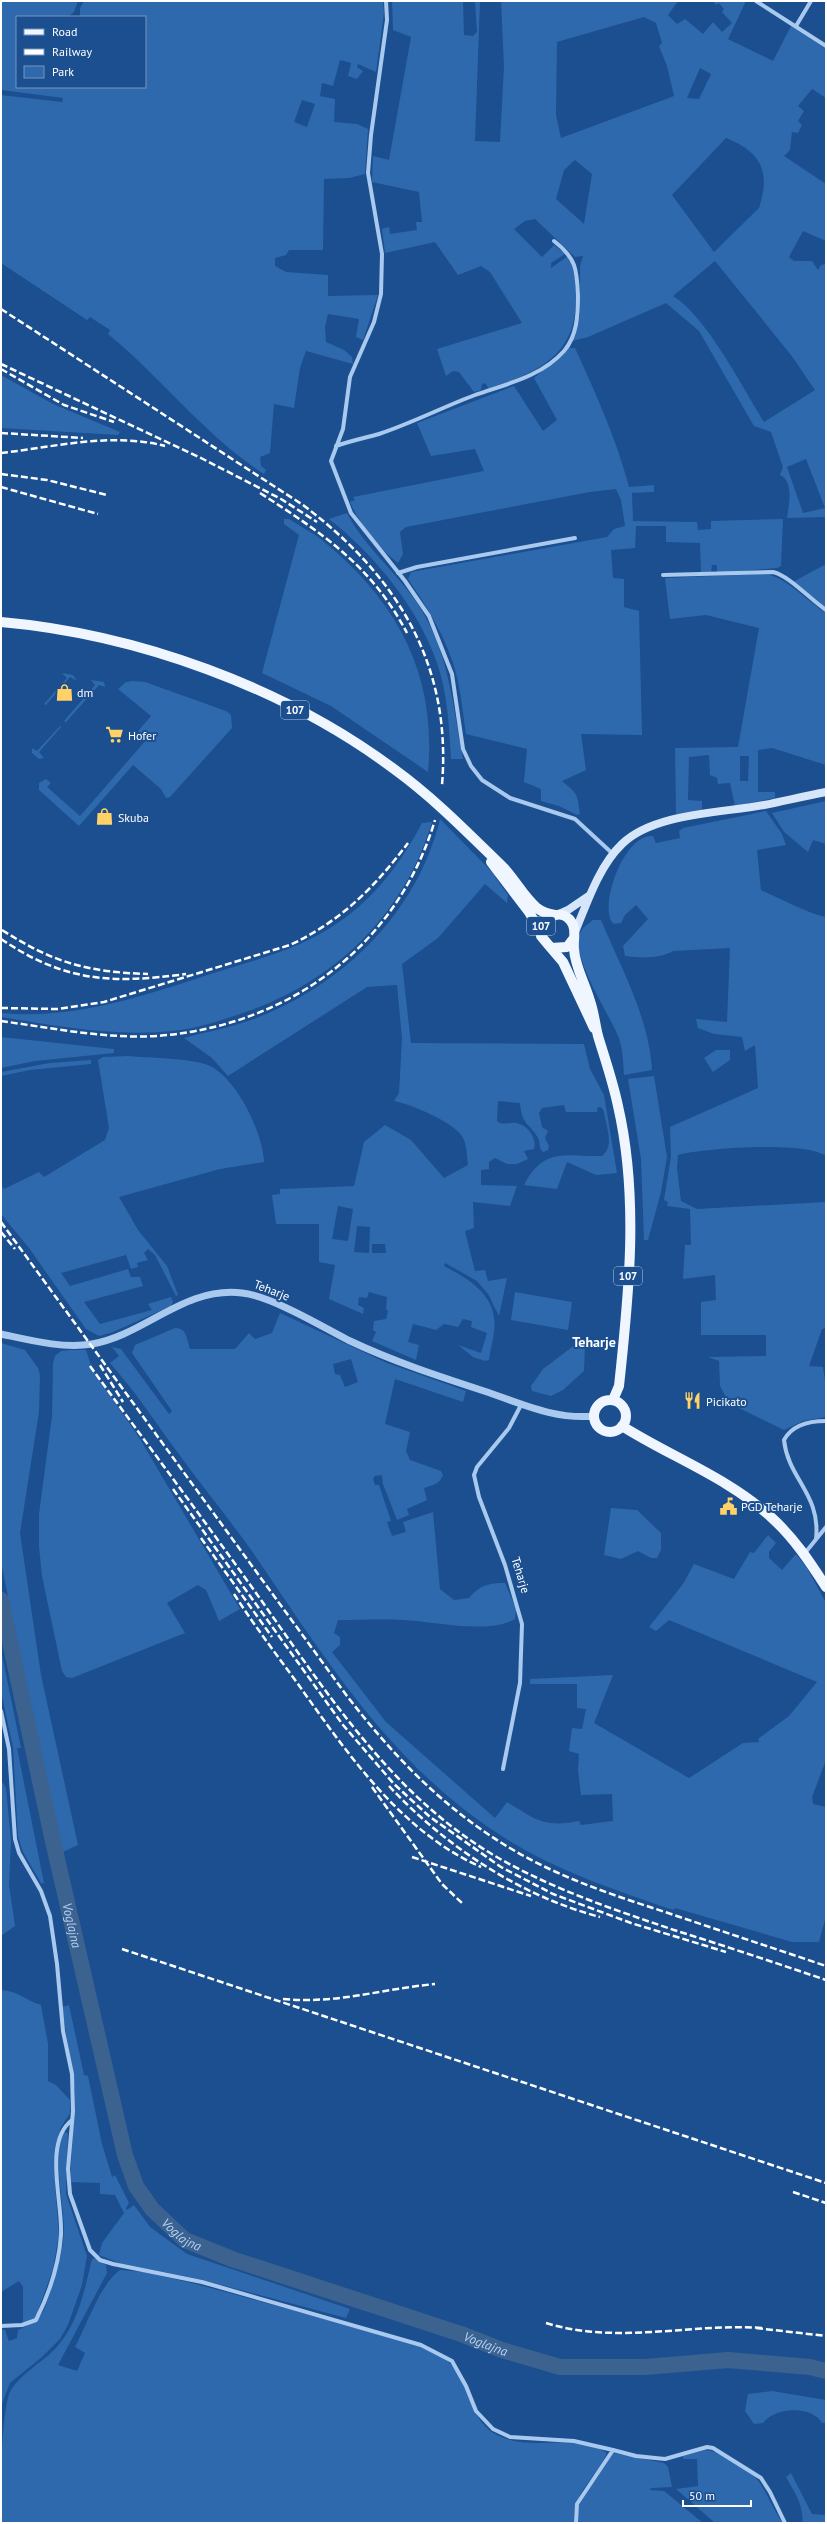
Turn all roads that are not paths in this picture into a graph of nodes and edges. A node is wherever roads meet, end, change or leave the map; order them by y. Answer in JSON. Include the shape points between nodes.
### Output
{"nodes":[{"id":1,"x":386,"y":1,"type":"edge"},
{"id":2,"x":756,"y":1,"type":"edge"},
{"id":3,"x":811,"y":1,"type":"edge"},
{"id":4,"x":796,"y":26,"type":"junction"},
{"id":5,"x":826,"y":46,"type":"edge"},
{"id":6,"x":554,"y":241,"type":"dead end"},
{"id":7,"x":336,"y":446,"type":"junction"},
{"id":8,"x":575,"y":538,"type":"dead end"},
{"id":9,"x":398,"y":573,"type":"junction"},
{"id":10,"x":663,"y":575,"type":"dead end"},
{"id":11,"x":826,"y":610,"type":"edge"},
{"id":12,"x":1,"y":622,"type":"edge"},
{"id":13,"x":826,"y":792,"type":"edge"},
{"id":14,"x":483,"y":850,"type":"junction"},
{"id":15,"x":614,"y":854,"type":"junction"},
{"id":16,"x":591,"y":895,"type":"junction"},
{"id":17,"x":556,"y":915,"type":"junction"},
{"id":18,"x":540,"y":931,"type":"junction"},
{"id":19,"x":574,"y":935,"type":"junction"},
{"id":20,"x":551,"y":948,"type":"junction"},
{"id":21,"x":598,"y":1034,"type":"junction"},
{"id":22,"x":4,"y":1334,"type":"edge"},
{"id":23,"x":613,"y":1400,"type":"junction"},
{"id":24,"x":521,"y":1405,"type":"junction"},
{"id":25,"x":594,"y":1416,"type":"junction"},
{"id":26,"x":826,"y":1421,"type":"edge"},
{"id":27,"x":622,"y":1426,"type":"junction"},
{"id":28,"x":826,"y":1527,"type":"edge"},
{"id":29,"x":816,"y":1539,"type":"junction"},
{"id":30,"x":805,"y":1554,"type":"junction"},
{"id":31,"x":826,"y":1587,"type":"edge"},
{"id":32,"x":1,"y":1711,"type":"edge"},
{"id":33,"x":503,"y":1769,"type":"dead end"},
{"id":34,"x":72,"y":2120,"type":"junction"},
{"id":35,"x":1,"y":2326,"type":"edge"},
{"id":36,"x":613,"y":2450,"type":"junction"},
{"id":37,"x":576,"y":2523,"type":"edge"},
{"id":38,"x":785,"y":2523,"type":"edge"}],
"edges":[{"from":1,"to":7,"type":"street","via":[[387,20],[368,173],[382,254],[381,294],[374,322],[350,377],[343,429]]},
{"from":2,"to":4,"type":"street"},
{"from":3,"to":4,"type":"street"},
{"from":4,"to":5,"type":"street"},
{"from":6,"to":7,"type":"street","via":[[563,248],[576,266],[578,314],[572,337],[563,351],[531,376],[457,402],[380,434]]},
{"from":7,"to":9,"type":"street","via":[[331,461],[351,513]]},
{"from":8,"to":9,"type":"street","via":[[417,567]]},
{"from":9,"to":15,"type":"street","via":[[429,616],[442,645],[457,698],[463,749],[478,776],[510,798],[575,819]]},
{"from":10,"to":11,"type":"street","via":[[773,572],[787,577],[807,597]]},
{"from":12,"to":14,"type":"main road","number":"107","via":[[108,638],[218,673],[264,694],[352,741],[392,768],[427,794]]},
{"from":13,"to":15,"type":"main road","via":[[655,824],[630,837]]},
{"from":14,"to":17,"type":"main road","number":"107","via":[[504,869],[536,907]]},
{"from":14,"to":18,"type":"main road","number":"107"},
{"from":15,"to":16,"type":"main road"},
{"from":16,"to":17,"type":"main road"},
{"from":16,"to":19,"type":"main road"},
{"from":17,"to":18,"type":"main road","number":"107","via":[[544,920]]},
{"from":17,"to":19,"type":"main road","number":"107","via":[[571,921]]},
{"from":18,"to":20,"type":"main road","number":"107","via":[[543,941]]},
{"from":19,"to":20,"type":"main road","number":"107","via":[[567,947]]},
{"from":19,"to":21,"type":"main road","number":"107","via":[[576,962],[594,1013]]},
{"from":20,"to":21,"type":"main road","number":"107","via":[[562,962]]},
{"from":21,"to":23,"type":"main road","number":"107","via":[[618,1106],[626,1151],[630,1201],[625,1329],[619,1386]]},
{"from":22,"to":24,"type":"street","name":"Teharje","via":[[35,1341],[92,1344],[148,1322],[188,1299],[214,1293],[242,1293],[281,1306],[372,1352]]},
{"from":23,"to":25,"type":"main road","via":[[600,1403]]},
{"from":23,"to":27,"type":"main road","via":[[621,1404],[625,1412],[626,1419]]},
{"from":24,"to":25,"type":"street","name":"Teharje","via":[[561,1416]]},
{"from":24,"to":33,"type":"street","name":"Teharje","via":[[509,1428],[477,1467],[474,1475],[522,1624],[520,1690]]},
{"from":25,"to":27,"type":"main road","via":[[596,1424],[609,1432]]},
{"from":26,"to":29,"type":"street","via":[[799,1426],[789,1431],[784,1440],[787,1458],[814,1505]]},
{"from":27,"to":30,"type":"main road","via":[[645,1441],[718,1478],[772,1517]]},
{"from":28,"to":29,"type":"street"},
{"from":29,"to":30,"type":"street"},
{"from":30,"to":31,"type":"main road"},
{"from":32,"to":34,"type":"street","via":[[9,1749],[15,1839],[19,1853],[41,1891],[50,1916],[63,2031],[72,2074]]},
{"from":34,"to":35,"type":"street","via":[[65,2125],[60,2134],[57,2186],[61,2235],[48,2294],[36,2320]]},
{"from":34,"to":36,"type":"street","via":[[68,2169],[70,2194],[90,2250],[100,2260],[202,2282],[421,2345],[452,2361],[476,2411],[493,2430],[510,2437],[574,2441]]},
{"from":36,"to":37,"type":"street","via":[[577,2504]]},
{"from":36,"to":38,"type":"street","via":[[665,2459],[707,2447],[713,2448],[760,2478]]}]}
